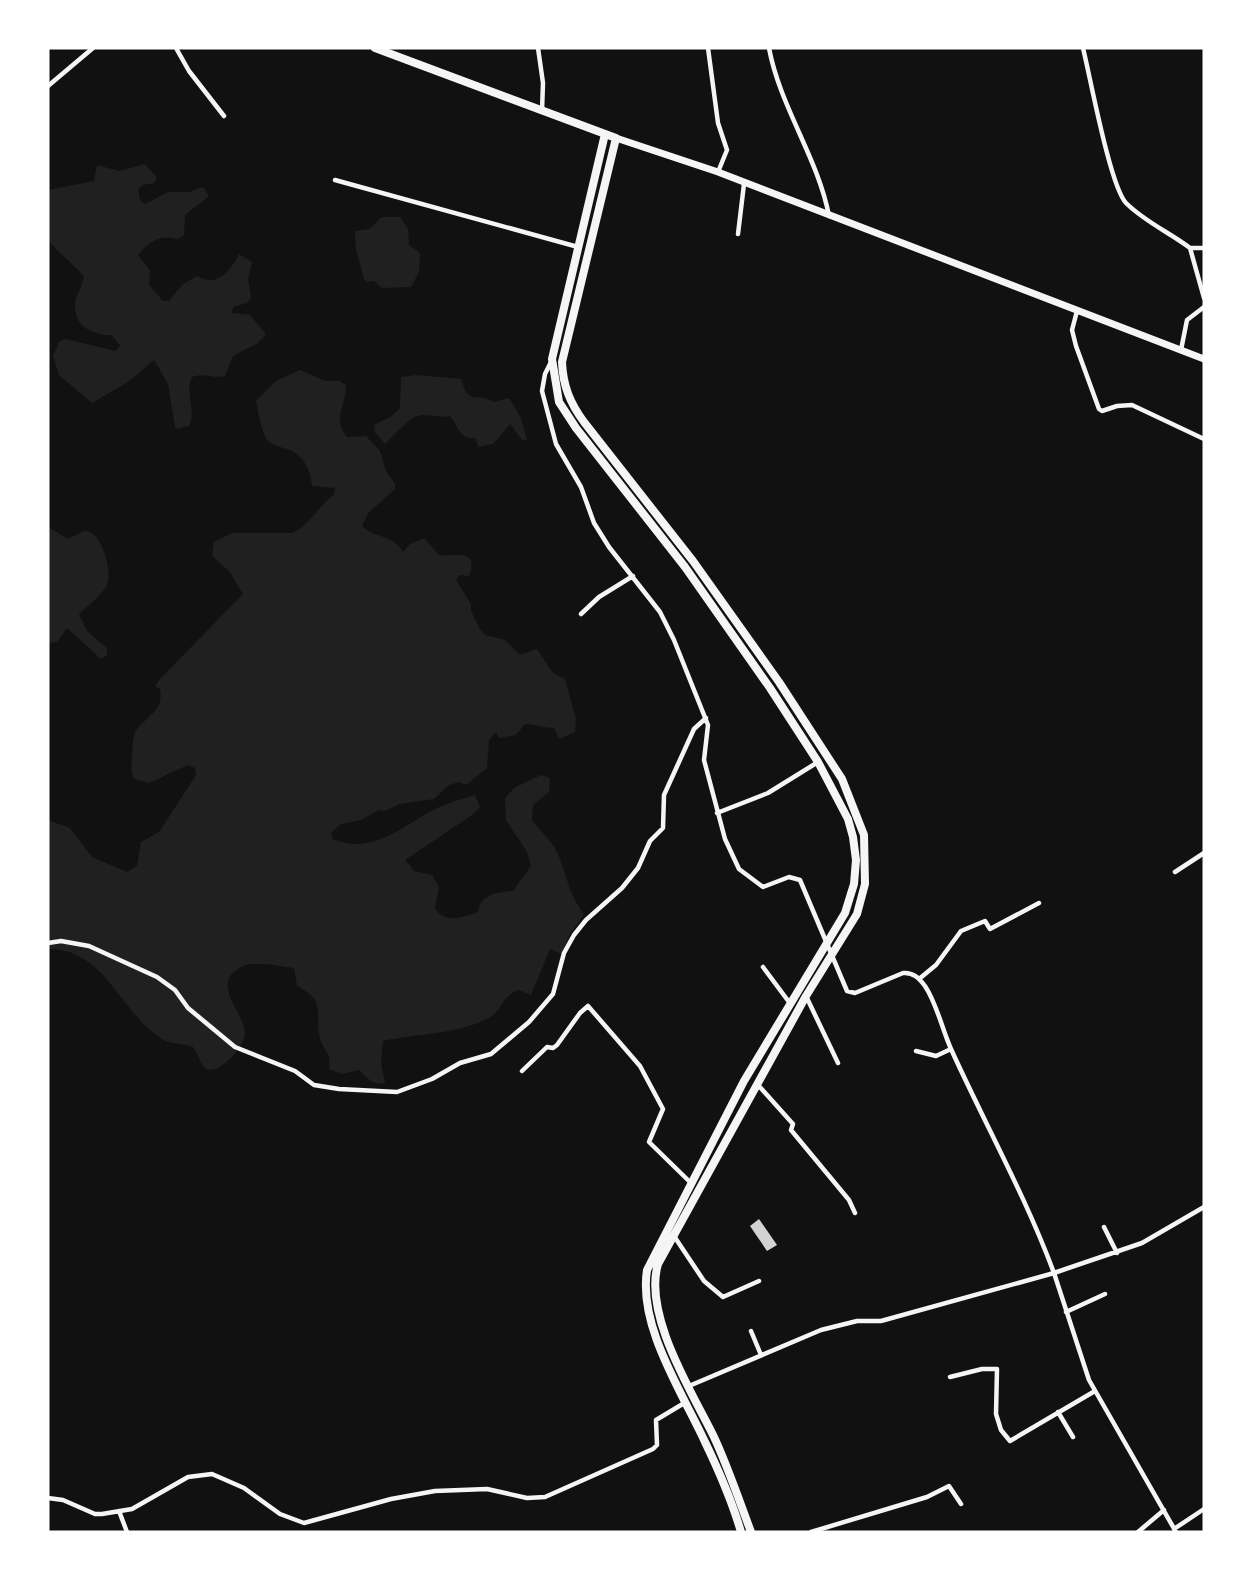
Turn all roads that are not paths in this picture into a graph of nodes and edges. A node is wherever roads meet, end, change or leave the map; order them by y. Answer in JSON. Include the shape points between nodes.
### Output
{"nodes":[{"id":1,"x":93,"y":48,"type":"edge"},
{"id":2,"x":176,"y":48,"type":"edge"},
{"id":3,"x":375,"y":48,"type":"edge"},
{"id":4,"x":538,"y":48,"type":"edge"},
{"id":5,"x":708,"y":48,"type":"edge"},
{"id":6,"x":769,"y":48,"type":"edge"},
{"id":7,"x":1083,"y":48,"type":"edge"},
{"id":8,"x":48,"y":86,"type":"edge"},
{"id":9,"x":542,"y":111,"type":"junction"},
{"id":10,"x":224,"y":116,"type":"dead end"},
{"id":11,"x":605,"y":134,"type":"junction"},
{"id":12,"x":616,"y":138,"type":"junction"},
{"id":13,"x":718,"y":172,"type":"junction"},
{"id":14,"x":334,"y":180,"type":"dead end"},
{"id":15,"x":744,"y":184,"type":"junction"},
{"id":16,"x":829,"y":216,"type":"junction"},
{"id":17,"x":738,"y":234,"type":"dead end"},
{"id":18,"x":579,"y":248,"type":"junction"},
{"id":19,"x":1190,"y":248,"type":"junction"},
{"id":20,"x":1204,"y":248,"type":"edge"},
{"id":21,"x":1204,"y":298,"type":"edge"},
{"id":22,"x":1204,"y":307,"type":"edge"},
{"id":23,"x":1077,"y":310,"type":"junction"},
{"id":24,"x":1181,"y":350,"type":"junction"},
{"id":25,"x":552,"y":359,"type":"junction"},
{"id":26,"x":1204,"y":359,"type":"edge"},
{"id":27,"x":1204,"y":440,"type":"edge"},
{"id":28,"x":633,"y":576,"type":"junction"},
{"id":29,"x":581,"y":614,"type":"dead end"},
{"id":30,"x":706,"y":718,"type":"junction"},
{"id":31,"x":818,"y":762,"type":"junction"},
{"id":32,"x":717,"y":813,"type":"junction"},
{"id":33,"x":1204,"y":853,"type":"edge"},
{"id":34,"x":1175,"y":872,"type":"dead end"},
{"id":35,"x":1038,"y":903,"type":"dead end"},
{"id":36,"x":828,"y":942,"type":"junction"},
{"id":37,"x":48,"y":943,"type":"edge"},
{"id":38,"x":832,"y":955,"type":"junction"},
{"id":39,"x":763,"y":967,"type":"dead end"},
{"id":40,"x":919,"y":979,"type":"junction"},
{"id":41,"x":806,"y":996,"type":"junction"},
{"id":42,"x":789,"y":1002,"type":"junction"},
{"id":43,"x":951,"y":1050,"type":"junction"},
{"id":44,"x":916,"y":1051,"type":"dead end"},
{"id":45,"x":838,"y":1064,"type":"dead end"},
{"id":46,"x":522,"y":1071,"type":"dead end"},
{"id":47,"x":758,"y":1084,"type":"junction"},
{"id":48,"x":691,"y":1183,"type":"junction"},
{"id":49,"x":1204,"y":1207,"type":"edge"},
{"id":50,"x":855,"y":1213,"type":"dead end"},
{"id":51,"x":1104,"y":1227,"type":"dead end"},
{"id":52,"x":674,"y":1236,"type":"junction"},
{"id":53,"x":1117,"y":1253,"type":"junction"},
{"id":54,"x":1054,"y":1273,"type":"junction"},
{"id":55,"x":759,"y":1281,"type":"dead end"},
{"id":56,"x":1105,"y":1294,"type":"dead end"},
{"id":57,"x":1066,"y":1312,"type":"junction"},
{"id":58,"x":751,"y":1331,"type":"dead end"},
{"id":59,"x":761,"y":1355,"type":"junction"},
{"id":60,"x":950,"y":1377,"type":"dead end"},
{"id":61,"x":689,"y":1386,"type":"junction"},
{"id":62,"x":1095,"y":1391,"type":"junction"},
{"id":63,"x":694,"y":1398,"type":"junction"},
{"id":64,"x":685,"y":1402,"type":"junction"},
{"id":65,"x":1058,"y":1412,"type":"junction"},
{"id":66,"x":1073,"y":1437,"type":"dead end"},
{"id":67,"x":48,"y":1498,"type":"edge"},
{"id":68,"x":961,"y":1504,"type":"dead end"},
{"id":69,"x":1204,"y":1509,"type":"edge"},
{"id":70,"x":1164,"y":1510,"type":"junction"},
{"id":71,"x":119,"y":1511,"type":"junction"},
{"id":72,"x":1175,"y":1531,"type":"edge"},
{"id":73,"x":127,"y":1532,"type":"edge"},
{"id":74,"x":741,"y":1532,"type":"edge"},
{"id":75,"x":751,"y":1532,"type":"edge"},
{"id":76,"x":811,"y":1532,"type":"edge"},
{"id":77,"x":1138,"y":1532,"type":"edge"}],
"edges":[{"from":1,"to":8,"type":"street"},
{"from":2,"to":10,"type":"street"},
{"from":3,"to":9,"type":"highway"},
{"from":4,"to":9,"type":"street"},
{"from":5,"to":13,"type":"street","via":[[718,123],[727,150]]},
{"from":6,"to":16,"type":"street","via":[[794,124],[825,195]]},
{"from":7,"to":19,"type":"street","via":[[1114,177],[1124,200],[1156,228]]},
{"from":9,"to":11,"type":"highway"},
{"from":11,"to":12,"type":"highway"},
{"from":11,"to":18,"type":"highway"},
{"from":12,"to":13,"type":"main road"},
{"from":12,"to":38,"type":"highway","via":[[562,362],[563,381],[575,409],[693,561],[842,779],[864,834],[865,884],[857,914]]},
{"from":13,"to":15,"type":"main road"},
{"from":14,"to":18,"type":"street"},
{"from":15,"to":16,"type":"main road"},
{"from":15,"to":17,"type":"street"},
{"from":16,"to":23,"type":"main road"},
{"from":18,"to":25,"type":"highway"},
{"from":19,"to":20,"type":"street"},
{"from":19,"to":21,"type":"street"},
{"from":22,"to":24,"type":"street","via":[[1186,324]]},
{"from":23,"to":24,"type":"main road"},
{"from":23,"to":27,"type":"street","via":[[1072,330],[1099,409],[1132,405]]},
{"from":24,"to":26,"type":"main road"},
{"from":25,"to":28,"type":"street","via":[[542,391],[556,444],[581,487],[594,523]]},
{"from":25,"to":31,"type":"highway","via":[[562,410],[685,567]]},
{"from":28,"to":29,"type":"street","via":[[599,597]]},
{"from":28,"to":30,"type":"street","via":[[670,631]]},
{"from":30,"to":32,"type":"street","via":[[709,730],[704,760]]},
{"from":30,"to":37,"type":"street","via":[[694,729],[664,795],[663,828],[622,888],[574,935],[564,952],[550,1000],[491,1054],[460,1063],[397,1092],[314,1085],[295,1071],[235,1047],[157,977],[89,946]]},
{"from":31,"to":32,"type":"street","via":[[768,793]]},
{"from":31,"to":36,"type":"highway","via":[[848,819],[856,860],[850,901]]},
{"from":32,"to":36,"type":"street","via":[[739,869],[763,886],[789,877],[800,880]]},
{"from":33,"to":34,"type":"street"},
{"from":35,"to":40,"type":"street","via":[[990,929],[985,921],[961,931],[936,965]]},
{"from":36,"to":38,"type":"street"},
{"from":36,"to":42,"type":"highway"},
{"from":38,"to":40,"type":"street","via":[[845,988],[852,993],[903,973],[909,972]]},
{"from":38,"to":41,"type":"highway"},
{"from":39,"to":42,"type":"street"},
{"from":40,"to":43,"type":"street","via":[[927,989]]},
{"from":41,"to":45,"type":"street"},
{"from":41,"to":47,"type":"highway"},
{"from":42,"to":48,"type":"highway"},
{"from":43,"to":44,"type":"street","via":[[936,1056]]},
{"from":43,"to":54,"type":"street","via":[[1032,1215]]},
{"from":46,"to":48,"type":"street","via":[[547,1047],[557,1045],[588,1006],[647,1077],[663,1109],[649,1142]]},
{"from":47,"to":50,"type":"street","via":[[793,1124],[790,1130],[849,1200]]},
{"from":47,"to":52,"type":"highway"},
{"from":48,"to":64,"type":"highway","via":[[653,1252],[644,1290],[657,1339]]},
{"from":49,"to":53,"type":"street"},
{"from":51,"to":53,"type":"street"},
{"from":52,"to":55,"type":"street","via":[[704,1281],[723,1297]]},
{"from":52,"to":61,"type":"highway","via":[[658,1264],[654,1286],[668,1337]]},
{"from":53,"to":54,"type":"street"},
{"from":54,"to":57,"type":"street"},
{"from":54,"to":59,"type":"street","via":[[881,1321],[857,1320],[838,1325]]},
{"from":56,"to":57,"type":"street"},
{"from":57,"to":62,"type":"street"},
{"from":58,"to":59,"type":"street"},
{"from":59,"to":61,"type":"street"},
{"from":60,"to":65,"type":"street","via":[[997,1369],[996,1414],[1010,1441]]},
{"from":61,"to":63,"type":"highway"},
{"from":62,"to":65,"type":"street"},
{"from":62,"to":70,"type":"street"},
{"from":63,"to":64,"type":"street"},
{"from":63,"to":75,"type":"highway","via":[[715,1439]]},
{"from":64,"to":71,"type":"street","via":[[656,1420],[657,1445],[653,1449],[545,1497],[487,1489],[435,1491],[303,1523],[286,1517],[226,1478],[197,1474],[132,1509]]},
{"from":64,"to":74,"type":"highway"},
{"from":65,"to":66,"type":"street"},
{"from":67,"to":71,"type":"street","via":[[79,1505],[94,1514]]},
{"from":68,"to":76,"type":"street","via":[[949,1486],[927,1497]]},
{"from":69,"to":72,"type":"street"},
{"from":70,"to":72,"type":"street"},
{"from":70,"to":77,"type":"street"},
{"from":71,"to":73,"type":"street"}]}
